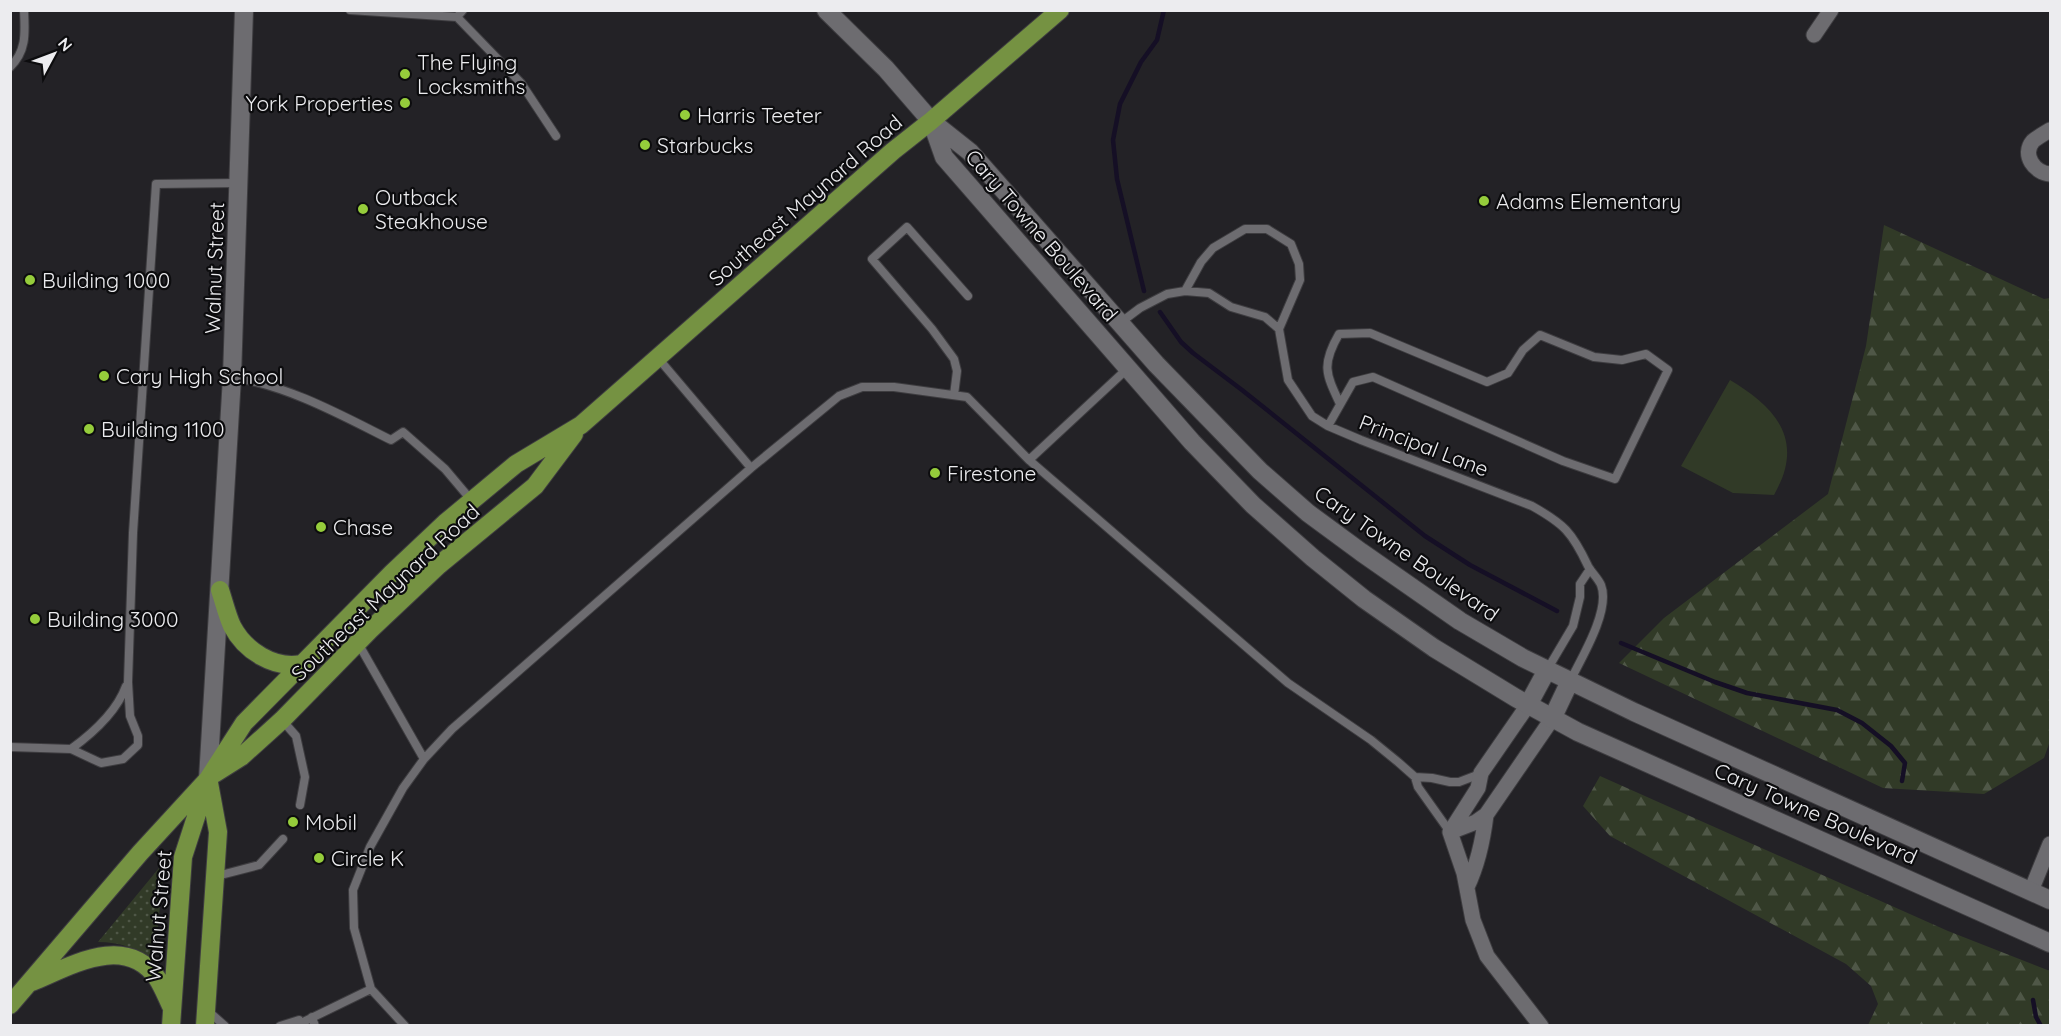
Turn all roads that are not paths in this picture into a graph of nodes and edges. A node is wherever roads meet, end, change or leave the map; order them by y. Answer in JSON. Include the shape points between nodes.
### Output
{"nodes":[{"id":1,"x":24,"y":10,"type":"edge"},
{"id":2,"x":244,"y":10,"type":"edge"},
{"id":3,"x":350,"y":10,"type":"edge"},
{"id":4,"x":463,"y":10,"type":"edge"},
{"id":5,"x":826,"y":10,"type":"edge"},
{"id":6,"x":1060,"y":10,"type":"edge"},
{"id":7,"x":1831,"y":10,"type":"edge"},
{"id":8,"x":458,"y":17,"type":"junction"},
{"id":9,"x":1814,"y":35,"type":"dead end"},
{"id":10,"x":10,"y":67,"type":"edge"},
{"id":11,"x":931,"y":122,"type":"junction"},
{"id":12,"x":2050,"y":130,"type":"edge"},
{"id":13,"x":556,"y":136,"type":"dead end"},
{"id":14,"x":2050,"y":174,"type":"edge"},
{"id":15,"x":239,"y":183,"type":"junction"},
{"id":16,"x":1185,"y":291,"type":"junction"},
{"id":17,"x":968,"y":296,"type":"dead end"},
{"id":18,"x":1120,"y":322,"type":"junction"},
{"id":19,"x":1279,"y":329,"type":"junction"},
{"id":20,"x":658,"y":358,"type":"junction"},
{"id":21,"x":1129,"y":368,"type":"junction"},
{"id":22,"x":232,"y":377,"type":"junction"},
{"id":23,"x":954,"y":395,"type":"junction"},
{"id":24,"x":1341,"y":404,"type":"junction"},
{"id":25,"x":581,"y":425,"type":"junction"},
{"id":26,"x":1328,"y":426,"type":"junction"},
{"id":27,"x":1029,"y":460,"type":"junction"},
{"id":28,"x":751,"y":468,"type":"junction"},
{"id":29,"x":472,"y":501,"type":"junction"},
{"id":30,"x":1590,"y":569,"type":"junction"},
{"id":31,"x":220,"y":590,"type":"junction"},
{"id":32,"x":358,"y":642,"type":"junction"},
{"id":33,"x":301,"y":664,"type":"junction"},
{"id":34,"x":1547,"y":670,"type":"junction"},
{"id":35,"x":1570,"y":681,"type":"junction"},
{"id":36,"x":128,"y":682,"type":"junction"},
{"id":37,"x":1528,"y":705,"type":"junction"},
{"id":38,"x":1552,"y":719,"type":"junction"},
{"id":39,"x":282,"y":720,"type":"junction"},
{"id":40,"x":10,"y":747,"type":"edge"},
{"id":41,"x":71,"y":749,"type":"junction"},
{"id":42,"x":424,"y":759,"type":"junction"},
{"id":43,"x":1482,"y":773,"type":"junction"},
{"id":44,"x":1415,"y":777,"type":"junction"},
{"id":45,"x":208,"y":778,"type":"junction"},
{"id":46,"x":300,"y":805,"type":"dead end"},
{"id":47,"x":1486,"y":815,"type":"junction"},
{"id":48,"x":1450,"y":832,"type":"junction"},
{"id":49,"x":283,"y":839,"type":"dead end"},
{"id":50,"x":2050,"y":844,"type":"edge"},
{"id":51,"x":215,"y":876,"type":"junction"},
{"id":52,"x":1467,"y":887,"type":"junction"},
{"id":53,"x":2031,"y":891,"type":"junction"},
{"id":54,"x":2050,"y":900,"type":"edge"},
{"id":55,"x":2050,"y":943,"type":"edge"},
{"id":56,"x":31,"y":982,"type":"junction"},
{"id":57,"x":371,"y":989,"type":"junction"},
{"id":58,"x":10,"y":1005,"type":"edge"},
{"id":59,"x":205,"y":1017,"type":"edge"},
{"id":60,"x":312,"y":1017,"type":"junction"},
{"id":61,"x":172,"y":1018,"type":"edge"},
{"id":62,"x":225,"y":1026,"type":"edge"},
{"id":63,"x":280,"y":1026,"type":"edge"},
{"id":64,"x":295,"y":1026,"type":"edge"},
{"id":65,"x":315,"y":1026,"type":"edge"},
{"id":66,"x":405,"y":1026,"type":"edge"},
{"id":67,"x":1541,"y":1026,"type":"edge"}],
"edges":[{"from":1,"to":10,"type":"lane","via":[[26,39]]},
{"from":2,"to":15,"type":"main road","name":"Walnut Street"},
{"from":3,"to":8,"type":"lane"},
{"from":4,"to":8,"type":"lane"},
{"from":5,"to":11,"type":"main road","via":[[886,69]]},
{"from":6,"to":11,"type":"main road","name":"Southeast Maynard Road"},
{"from":7,"to":9,"type":"street"},
{"from":8,"to":13,"type":"lane","via":[[521,83]]},
{"from":11,"to":18,"type":"main road","name":"Cary Towne Boulevard","via":[[970,152]]},
{"from":11,"to":20,"type":"main road","name":"Southeast Maynard Road","via":[[888,155]]},
{"from":11,"to":21,"type":"main road","name":"Cary Towne Boulevard","via":[[944,157]]},
{"from":12,"to":14,"type":"street","via":[[2032,143],[2028,154],[2033,166]]},
{"from":15,"to":22,"type":"main road","name":"Walnut Street"},
{"from":15,"to":36,"type":"lane","via":[[156,184],[133,533]]},
{"from":16,"to":18,"type":"lane","via":[[1167,294]]},
{"from":16,"to":19,"type":"lane","via":[[1209,293],[1231,307],[1265,316]]},
{"from":16,"to":19,"type":"lane","via":[[1213,248],[1245,229],[1267,229],[1291,244],[1299,264],[1300,280]]},
{"from":17,"to":23,"type":"lane","via":[[907,227],[872,259],[954,358]]},
{"from":18,"to":34,"type":"main road","name":"Cary Towne Boulevard","via":[[1260,471],[1308,513],[1460,621]]},
{"from":19,"to":26,"type":"lane","name":"Principal Lane","via":[[1288,380],[1312,416]]},
{"from":20,"to":25,"type":"main road","name":"Southeast Maynard Road"},
{"from":20,"to":28,"type":"lane"},
{"from":21,"to":27,"type":"lane"},
{"from":21,"to":37,"type":"main road","name":"Cary Towne Boulevard","via":[[1253,505],[1313,558],[1434,648]]},
{"from":22,"to":29,"type":"lane","via":[[258,381],[294,394],[392,440],[403,432],[445,469]]},
{"from":22,"to":31,"type":"main road","name":"Walnut Street"},
{"from":23,"to":27,"type":"lane","via":[[968,397]]},
{"from":23,"to":28,"type":"lane","via":[[862,387],[839,396]]},
{"from":24,"to":24,"type":"lane","via":[[1353,382],[1373,377],[1563,461],[1615,479],[1668,370],[1646,354],[1622,360],[1594,357],[1540,335],[1523,350],[1508,373],[1487,382],[1370,333],[1339,333],[1329,350],[1327,376]]},
{"from":24,"to":26,"type":"lane"},
{"from":25,"to":29,"type":"main road","name":"Southeast Maynard Road","via":[[516,464]]},
{"from":25,"to":32,"type":"main road","name":"Southeast Maynard Road","via":[[535,486],[439,566]]},
{"from":26,"to":30,"type":"lane","name":"Principal Lane","via":[[1556,519],[1575,540]]},
{"from":27,"to":44,"type":"lane","via":[[1288,683]]},
{"from":28,"to":42,"type":"lane","via":[[452,729]]},
{"from":29,"to":33,"type":"main road","name":"Southeast Maynard Road","via":[[392,573]]},
{"from":30,"to":34,"type":"lane","via":[[1580,584],[1573,626]]},
{"from":30,"to":35,"type":"lane","name":"Principal Lane","via":[[1601,586],[1603,605]]},
{"from":31,"to":33,"type":"main road","via":[[233,627],[247,645],[264,659],[288,667]]},
{"from":31,"to":45,"type":"main road","name":"Walnut Street"},
{"from":32,"to":39,"type":"main road","name":"Southeast Maynard Road"},
{"from":32,"to":42,"type":"lane"},
{"from":33,"to":45,"type":"main road","name":"Southeast Maynard Road","via":[[244,723]]},
{"from":34,"to":35,"type":"main road","name":"Cary Towne Boulevard"},
{"from":34,"to":37,"type":"main road"},
{"from":35,"to":38,"type":"main road"},
{"from":35,"to":53,"type":"main road","name":"Cary Towne Boulevard"},
{"from":36,"to":41,"type":"lane","via":[[112,710]]},
{"from":36,"to":41,"type":"lane","via":[[130,716],[138,746],[123,759],[101,763]]},
{"from":37,"to":38,"type":"main road","name":"Cary Towne Boulevard"},
{"from":37,"to":43,"type":"street"},
{"from":38,"to":47,"type":"street"},
{"from":38,"to":55,"type":"main road","name":"Cary Towne Boulevard"},
{"from":39,"to":45,"type":"main road","name":"Southeast Maynard Road","via":[[240,757]]},
{"from":39,"to":46,"type":"lane","via":[[296,736],[305,777]]},
{"from":40,"to":41,"type":"lane"},
{"from":42,"to":57,"type":"lane","via":[[377,835],[353,890],[354,928]]},
{"from":43,"to":44,"type":"lane","via":[[1459,782]]},
{"from":43,"to":48,"type":"street","via":[[1478,788]]},
{"from":44,"to":48,"type":"lane"},
{"from":45,"to":51,"type":"main road","name":"Walnut Street","via":[[218,832]]},
{"from":45,"to":56,"type":"main road","name":"Southeast Maynard Road"},
{"from":45,"to":61,"type":"main road","name":"Walnut Street","via":[[183,856]]},
{"from":47,"to":48,"type":"street"},
{"from":47,"to":52,"type":"street"},
{"from":48,"to":52,"type":"street"},
{"from":49,"to":51,"type":"lane","via":[[259,865]]},
{"from":50,"to":53,"type":"street"},
{"from":51,"to":59,"type":"main road","name":"Walnut Street"},
{"from":52,"to":67,"type":"street","via":[[1473,920],[1487,956]]},
{"from":53,"to":54,"type":"main road","name":"Cary Towne Boulevard"},
{"from":56,"to":58,"type":"main road","name":"Southeast Maynard Road"},
{"from":56,"to":61,"type":"main road","via":[[87,960],[114,954],[125,956],[137,960],[157,979]]},
{"from":57,"to":60,"type":"lane"},
{"from":57,"to":66,"type":"lane"},
{"from":59,"to":62,"type":"lane"},
{"from":60,"to":63,"type":"lane"},
{"from":60,"to":64,"type":"lane"},
{"from":60,"to":65,"type":"lane"}]}
